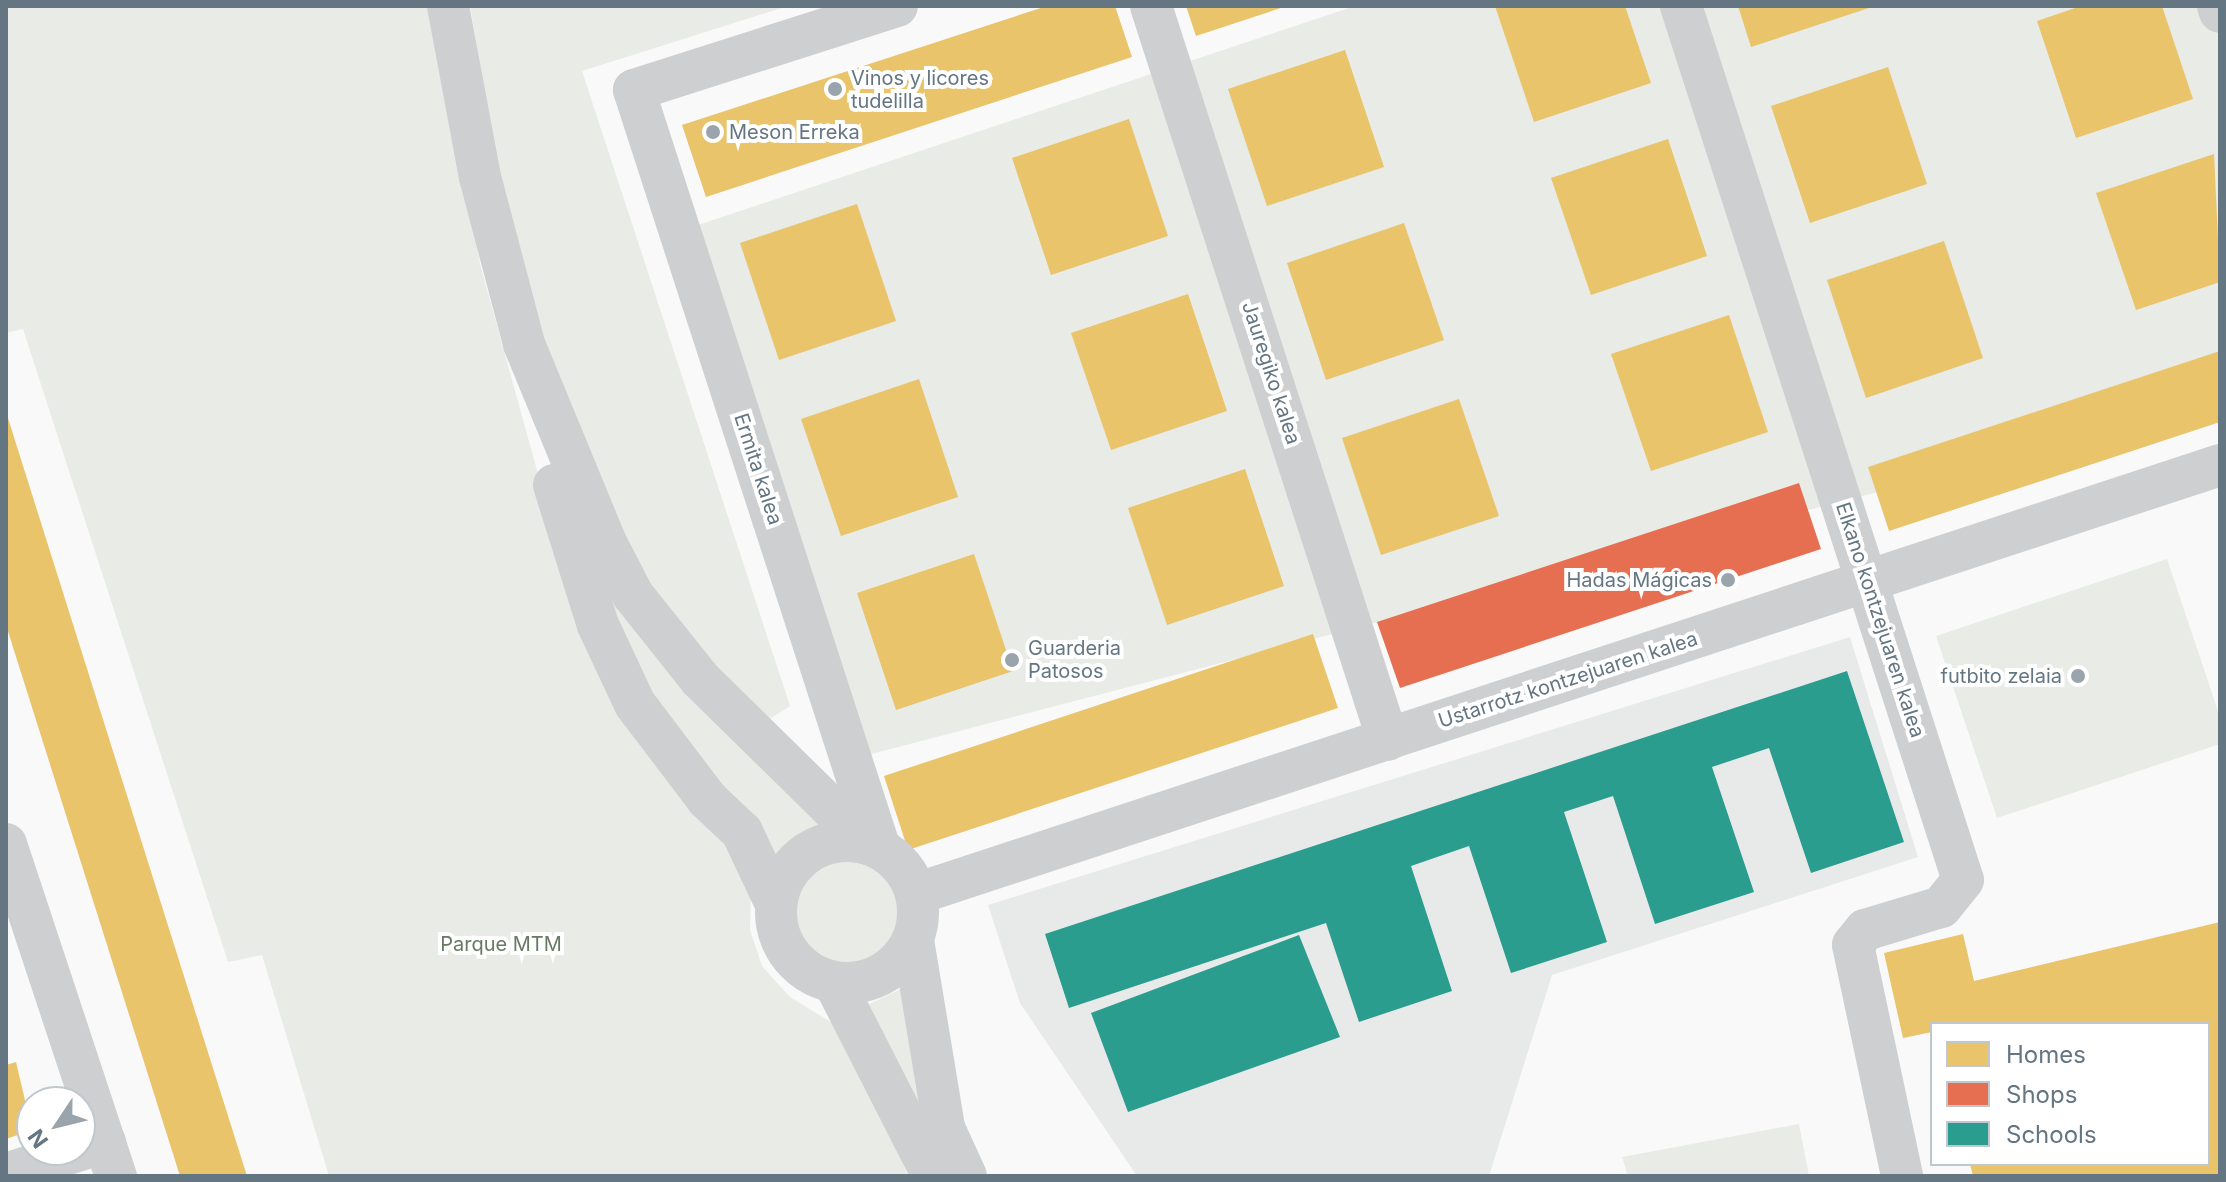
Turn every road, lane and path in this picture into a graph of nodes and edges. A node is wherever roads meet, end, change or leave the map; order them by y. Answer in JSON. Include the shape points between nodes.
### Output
{"nodes":[{"id":1,"x":448,"y":6,"type":"edge"},
{"id":2,"x":897,"y":6,"type":"edge"},
{"id":3,"x":1151,"y":6,"type":"edge"},
{"id":4,"x":1681,"y":6,"type":"edge"},
{"id":5,"x":2218,"y":6,"type":"edge"},
{"id":6,"x":2220,"y":12,"type":"edge"},
{"id":7,"x":524,"y":344,"type":"junction"},
{"id":8,"x":2220,"y":465,"type":"edge"},
{"id":9,"x":1867,"y":581,"type":"junction"},
{"id":10,"x":1388,"y":740,"type":"junction"},
{"id":11,"x":6,"y":844,"type":"edge"},
{"id":12,"x":874,"y":846,"type":"junction"},
{"id":13,"x":916,"y":894,"type":"junction"},
{"id":14,"x":775,"y":902,"type":"junction"},
{"id":15,"x":913,"y":940,"type":"junction"},
{"id":16,"x":835,"y":984,"type":"junction"},
{"id":17,"x":111,"y":1159,"type":"edge"},
{"id":18,"x":6,"y":1174,"type":"edge"},
{"id":19,"x":933,"y":1176,"type":"edge"},
{"id":20,"x":966,"y":1176,"type":"edge"},
{"id":21,"x":1902,"y":1176,"type":"edge"}],
"edges":[{"from":1,"to":7,"type":"street","via":[[480,177]]},
{"from":2,"to":12,"type":"street","name":"Ermita kalea","via":[[634,90]]},
{"from":3,"to":10,"type":"street","name":"Jauregiko kalea"},
{"from":4,"to":9,"type":"street","name":"Elkano kontzejuaren kalea"},
{"from":5,"to":6,"type":"street"},
{"from":7,"to":12,"type":"street","via":[[579,489],[633,595],[760,744]]},
{"from":7,"to":14,"type":"street","via":[[525,387],[598,625],[635,704],[707,799],[742,832]]},
{"from":8,"to":9,"type":"street","name":"Ustarrotz kontzejuaren kalea"},
{"from":9,"to":10,"type":"street","name":"Ustarrotz kontzejuaren kalea"},
{"from":9,"to":21,"type":"street","name":"Elkano kontzejuaren kalea","via":[[1963,880],[1941,907],[1865,930],[1853,945]]},
{"from":10,"to":13,"type":"street","name":"Ustarrotz kontzejuaren kalea"},
{"from":11,"to":17,"type":"street"},
{"from":12,"to":13,"type":"street"},
{"from":12,"to":14,"type":"street","via":[[847,840],[806,853]]},
{"from":13,"to":15,"type":"street"},
{"from":14,"to":16,"type":"street","via":[[785,948],[807,971]]},
{"from":15,"to":16,"type":"street","via":[[882,975]]},
{"from":15,"to":20,"type":"street","via":[[944,1128]]},
{"from":16,"to":19,"type":"street"},
{"from":17,"to":18,"type":"street"}]}
